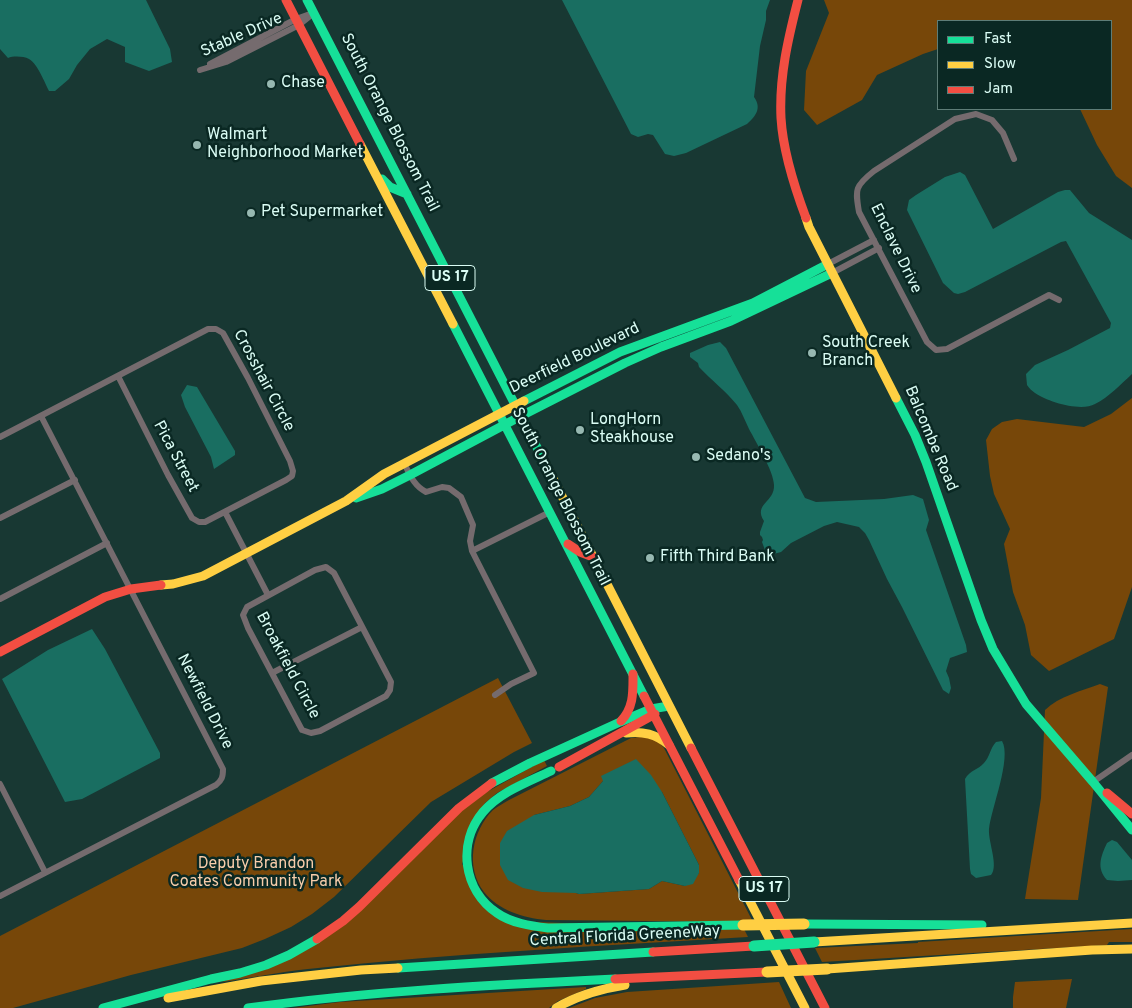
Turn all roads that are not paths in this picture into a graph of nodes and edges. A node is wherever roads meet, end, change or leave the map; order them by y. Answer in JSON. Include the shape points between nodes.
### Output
{"nodes":[{"id":1,"x":286,"y":0,"type":"edge"},
{"id":2,"x":307,"y":0,"type":"edge"},
{"id":3,"x":798,"y":0,"type":"edge"},
{"id":4,"x":314,"y":14,"type":"junction"},
{"id":5,"x":298,"y":22,"type":"junction"},
{"id":6,"x":1014,"y":159,"type":"dead end"},
{"id":7,"x":376,"y":174,"type":"junction"},
{"id":8,"x":407,"y":194,"type":"junction"},
{"id":9,"x":874,"y":240,"type":"junction"},
{"id":10,"x":879,"y":248,"type":"junction"},
{"id":11,"x":830,"y":268,"type":"junction"},
{"id":12,"x":1059,"y":300,"type":"dead end"},
{"id":13,"x":118,"y":376,"type":"junction"},
{"id":14,"x":518,"y":411,"type":"junction"},
{"id":15,"x":41,"y":416,"type":"junction"},
{"id":16,"x":502,"y":420,"type":"junction"},
{"id":17,"x":0,"y":437,"type":"edge"},
{"id":18,"x":404,"y":463,"type":"junction"},
{"id":19,"x":410,"y":475,"type":"junction"},
{"id":20,"x":75,"y":480,"type":"junction"},
{"id":21,"x":346,"y":501,"type":"junction"},
{"id":22,"x":225,"y":512,"type":"junction"},
{"id":23,"x":550,"y":512,"type":"junction"},
{"id":24,"x":0,"y":518,"type":"edge"},
{"id":25,"x":565,"y":542,"type":"junction"},
{"id":26,"x":107,"y":543,"type":"junction"},
{"id":27,"x":472,"y":551,"type":"junction"},
{"id":28,"x":247,"y":554,"type":"junction"},
{"id":29,"x":593,"y":557,"type":"junction"},
{"id":30,"x":130,"y":589,"type":"junction"},
{"id":31,"x":268,"y":595,"type":"junction"},
{"id":32,"x":0,"y":599,"type":"edge"},
{"id":33,"x":362,"y":627,"type":"junction"},
{"id":34,"x":0,"y":652,"type":"edge"},
{"id":35,"x":272,"y":673,"type":"junction"},
{"id":36,"x":633,"y":674,"type":"junction"},
{"id":37,"x":495,"y":695,"type":"dead end"},
{"id":38,"x":669,"y":706,"type":"junction"},
{"id":39,"x":652,"y":712,"type":"junction"},
{"id":40,"x":620,"y":722,"type":"junction"},
{"id":41,"x":617,"y":735,"type":"junction"},
{"id":42,"x":670,"y":745,"type":"junction"},
{"id":43,"x":1132,"y":755,"type":"edge"},
{"id":44,"x":1093,"y":782,"type":"junction"},
{"id":45,"x":0,"y":784,"type":"edge"},
{"id":46,"x":1132,"y":814,"type":"edge"},
{"id":47,"x":1132,"y":830,"type":"edge"},
{"id":48,"x":45,"y":872,"type":"junction"},
{"id":49,"x":0,"y":896,"type":"edge"},
{"id":50,"x":1132,"y":923,"type":"edge"},
{"id":51,"x":1091,"y":926,"type":"junction"},
{"id":52,"x":1132,"y":949,"type":"edge"},
{"id":53,"x":766,"y":972,"type":"junction"},
{"id":54,"x":103,"y":1008,"type":"edge"},
{"id":55,"x":122,"y":1008,"type":"edge"},
{"id":56,"x":248,"y":1008,"type":"edge"},
{"id":57,"x":556,"y":1008,"type":"edge"},
{"id":58,"x":805,"y":1008,"type":"edge"},
{"id":59,"x":825,"y":1008,"type":"edge"}],
"edges":[{"from":1,"to":5,"type":"main road","name":"South Orange Blossom Trail","number":"US 17"},
{"from":2,"to":4,"type":"main road","name":"South Orange Blossom Trail","number":"US 17"},
{"from":3,"to":11,"type":"main road","name":"Balcombe Road","via":[[784,62],[781,104],[784,144],[796,195]]},
{"from":4,"to":5,"type":"street","name":"Stable Drive"},
{"from":4,"to":8,"type":"main road","name":"South Orange Blossom Trail","number":"US 17"},
{"from":5,"to":5,"type":"street","name":"Stable Drive","via":[[223,56],[200,70],[226,62]]},
{"from":5,"to":7,"type":"main road","name":"South Orange Blossom Trail","number":"US 17"},
{"from":6,"to":9,"type":"street","name":"Enclave Drive","via":[[1003,133],[992,120],[976,114],[955,119],[861,181],[856,194],[860,212]]},
{"from":7,"to":8,"type":"main road","via":[[390,187]]},
{"from":7,"to":16,"type":"main road","name":"South Orange Blossom Trail","number":"US 17"},
{"from":8,"to":14,"type":"main road","name":"South Orange Blossom Trail","number":"US 17"},
{"from":9,"to":10,"type":"street","name":"Enclave Drive"},
{"from":9,"to":11,"type":"street"},
{"from":10,"to":11,"type":"street"},
{"from":10,"to":12,"type":"street","name":"Enclave Drive","via":[[927,342],[936,350],[947,349],[1049,296]]},
{"from":11,"to":14,"type":"main road","name":"Deerfield Boulevard","via":[[622,357]]},
{"from":11,"to":44,"type":"main road","name":"Balcombe Road","via":[[915,434],[993,649],[1026,704]]},
{"from":13,"to":15,"type":"street","name":"Crosshair Circle"},
{"from":13,"to":22,"type":"street","name":"Pica Street","via":[[192,518],[205,522]]},
{"from":13,"to":22,"type":"street","name":"Crosshair Circle","via":[[208,329],[216,328],[223,333],[293,471],[286,480]]},
{"from":14,"to":16,"type":"main road","name":"Deerfield Boulevard"},
{"from":14,"to":29,"type":"main road","name":"South Orange Blossom Trail","number":"US 17"},
{"from":15,"to":17,"type":"street","name":"Crosshair Circle"},
{"from":15,"to":20,"type":"street","name":"Newfield Drive"},
{"from":16,"to":18,"type":"main road","name":"Deerfield Boulevard"},
{"from":16,"to":19,"type":"main road","name":"Deerfield Boulevard"},
{"from":16,"to":23,"type":"main road","name":"South Orange Blossom Trail","number":"US 17"},
{"from":18,"to":19,"type":"street"},
{"from":18,"to":21,"type":"main road","name":"Deerfield Boulevard"},
{"from":19,"to":21,"type":"main road","name":"Deerfield Boulevard"},
{"from":19,"to":27,"type":"street","via":[[426,492],[442,487],[461,497],[473,524]]},
{"from":20,"to":24,"type":"street"},
{"from":20,"to":26,"type":"street","name":"Newfield Drive"},
{"from":21,"to":28,"type":"main road","name":"Deerfield Boulevard"},
{"from":22,"to":28,"type":"street"},
{"from":23,"to":25,"type":"main road","name":"South Orange Blossom Trail","number":"US 17"},
{"from":23,"to":27,"type":"street"},
{"from":25,"to":29,"type":"main road","via":[[578,552]]},
{"from":25,"to":36,"type":"main road","name":"South Orange Blossom Trail","number":"US 17"},
{"from":26,"to":30,"type":"street","name":"Newfield Drive"},
{"from":26,"to":32,"type":"street"},
{"from":27,"to":37,"type":"street","via":[[534,673]]},
{"from":28,"to":30,"type":"main road","name":"Deerfield Boulevard","via":[[203,576],[173,584]]},
{"from":28,"to":31,"type":"street","name":"Broakfield Circle"},
{"from":29,"to":38,"type":"main road","name":"South Orange Blossom Trail","number":"US 17"},
{"from":30,"to":34,"type":"main road","name":"Deerfield Boulevard","via":[[105,597]]},
{"from":30,"to":48,"type":"street","name":"Newfield Drive","via":[[223,769],[223,776],[216,785]]},
{"from":31,"to":33,"type":"street","name":"Broakfield Circle","via":[[315,570],[326,568],[334,573]]},
{"from":31,"to":35,"type":"street","name":"Broakfield Circle","via":[[247,606],[243,616]]},
{"from":33,"to":35,"type":"street"},
{"from":33,"to":35,"type":"street","name":"Broakfield Circle","via":[[391,682],[390,690],[386,696],[320,731],[302,730]]},
{"from":36,"to":39,"type":"main road","name":"South Orange Blossom Trail","number":"US 17"},
{"from":36,"to":40,"type":"main road","via":[[630,710]]},
{"from":38,"to":39,"type":"main road"},
{"from":38,"to":59,"type":"main road","name":"South Orange Blossom Trail","number":"US 17"},
{"from":39,"to":40,"type":"main road"},
{"from":39,"to":41,"type":"main road"},
{"from":39,"to":42,"type":"main road","name":"South Orange Blossom Trail","number":"US 17"},
{"from":40,"to":54,"type":"main road","via":[[530,763],[483,789],[343,921],[307,945],[266,965]]},
{"from":41,"to":42,"type":"main road","via":[[644,732]]},
{"from":41,"to":51,"type":"main road","bridge":true,"via":[[507,793],[483,813],[466,846],[467,868],[485,904],[497,913],[548,928],[804,924]]},
{"from":42,"to":58,"type":"main road","name":"South Orange Blossom Trail","number":"US 17"},
{"from":43,"to":44,"type":"street"},
{"from":44,"to":46,"type":"main road","name":"Balcombe Road"},
{"from":44,"to":47,"type":"main road","name":"Balcombe Road"},
{"from":45,"to":48,"type":"street"},
{"from":48,"to":49,"type":"street","name":"Newfield Drive"},
{"from":50,"to":51,"type":"main road","name":"Central Florida GreeneWay"},
{"from":51,"to":55,"type":"main road","name":"Central Florida GreeneWay","bridge":true,"via":[[344,972],[245,984]]},
{"from":52,"to":53,"type":"main road","bridge":true},
{"from":53,"to":56,"type":"main road","via":[[396,992]]},
{"from":53,"to":57,"type":"main road","via":[[611,987],[580,996]]}]}
